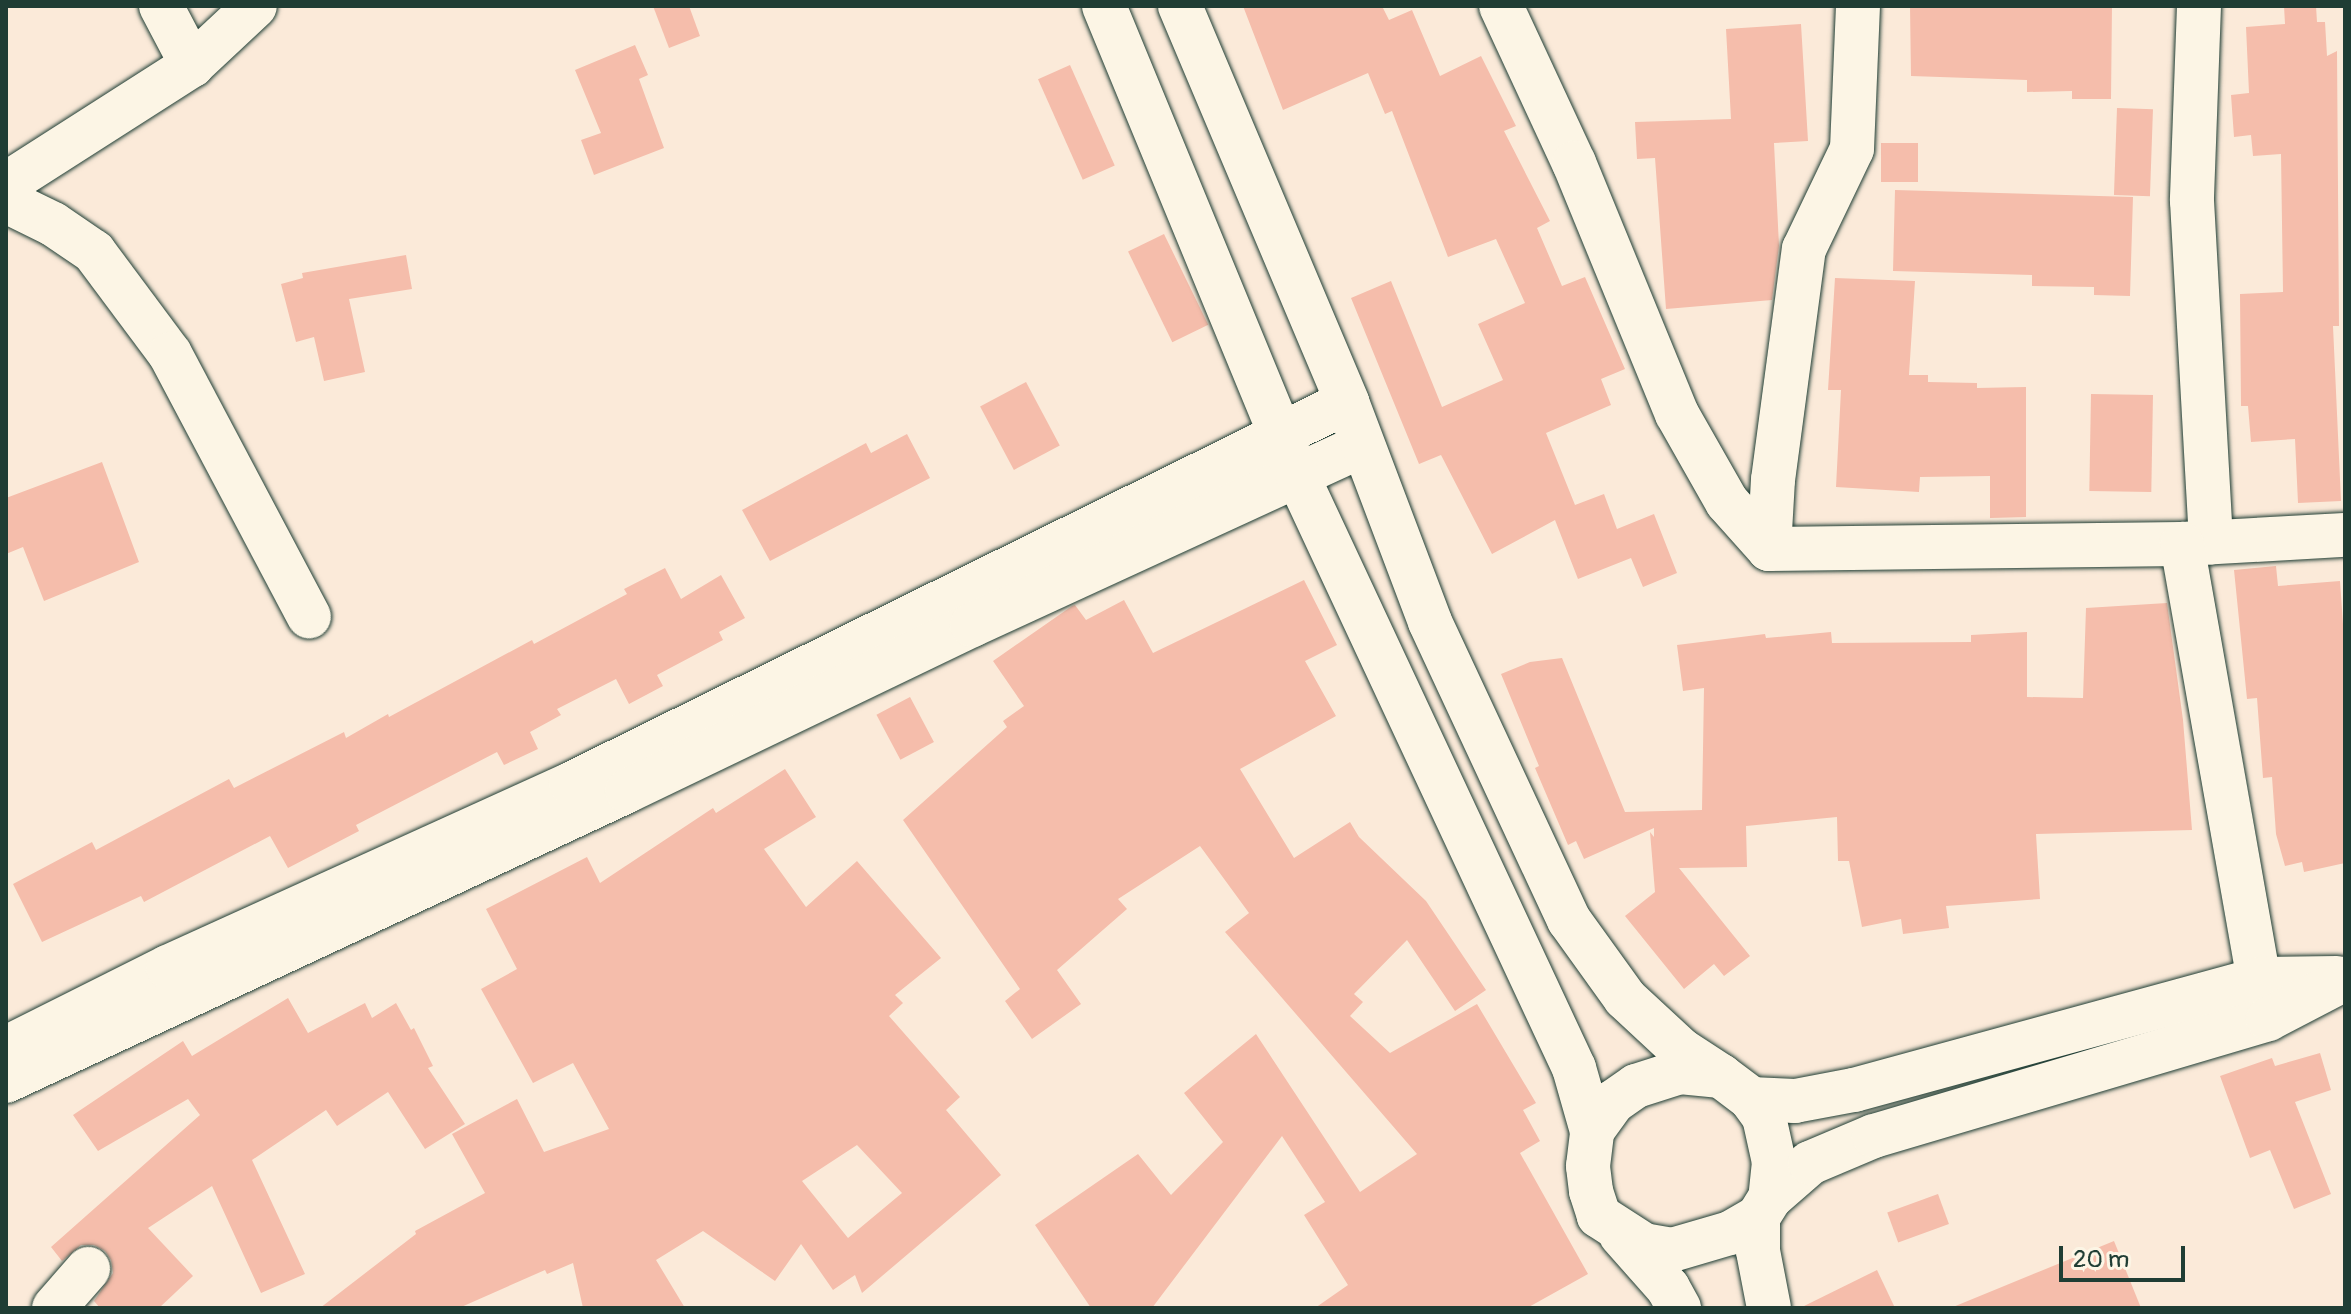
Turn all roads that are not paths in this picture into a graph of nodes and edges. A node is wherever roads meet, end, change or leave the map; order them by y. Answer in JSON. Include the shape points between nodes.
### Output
{"nodes":[{"id":1,"x":161,"y":6,"type":"edge"},
{"id":2,"x":255,"y":6,"type":"edge"},
{"id":3,"x":1104,"y":6,"type":"edge"},
{"id":4,"x":1180,"y":6,"type":"edge"},
{"id":5,"x":1501,"y":6,"type":"edge"},
{"id":6,"x":1858,"y":6,"type":"edge"},
{"id":7,"x":2199,"y":6,"type":"edge"},
{"id":8,"x":192,"y":65,"type":"junction"},
{"id":9,"x":6,"y":184,"type":"edge"},
{"id":10,"x":6,"y":201,"type":"edge"},
{"id":11,"x":1347,"y":402,"type":"junction"},
{"id":12,"x":1282,"y":434,"type":"junction"},
{"id":13,"x":1361,"y":446,"type":"junction"},
{"id":14,"x":1298,"y":477,"type":"junction"},
{"id":15,"x":2345,"y":535,"type":"edge"},
{"id":16,"x":2197,"y":543,"type":"junction"},
{"id":17,"x":1769,"y":549,"type":"junction"},
{"id":18,"x":309,"y":617,"type":"dead end"},
{"id":19,"x":2259,"y":979,"type":"junction"},
{"id":20,"x":2345,"y":979,"type":"edge"},
{"id":21,"x":6,"y":1048,"type":"edge"},
{"id":22,"x":6,"y":1081,"type":"edge"},
{"id":23,"x":1736,"y":1088,"type":"junction"},
{"id":24,"x":1592,"y":1131,"type":"junction"},
{"id":25,"x":1764,"y":1207,"type":"junction"},
{"id":26,"x":1617,"y":1230,"type":"junction"},
{"id":27,"x":88,"y":1269,"type":"dead end"},
{"id":28,"x":54,"y":1308,"type":"edge"},
{"id":29,"x":1679,"y":1308,"type":"edge"},
{"id":30,"x":1769,"y":1308,"type":"edge"}],
"edges":[{"from":1,"to":8,"type":"street"},
{"from":2,"to":8,"type":"street"},
{"from":3,"to":12,"type":"street"},
{"from":4,"to":11,"type":"street"},
{"from":5,"to":17,"type":"street","via":[[1574,163],[1677,414],[1727,502]]},
{"from":6,"to":17,"type":"street","via":[[1852,149],[1804,249],[1773,480]]},
{"from":7,"to":16,"type":"street","via":[[2192,201]]},
{"from":8,"to":9,"type":"street"},
{"from":10,"to":18,"type":"street","via":[[94,252],[170,354]]},
{"from":11,"to":12,"type":"street"},
{"from":11,"to":13,"type":"street"},
{"from":12,"to":14,"type":"street"},
{"from":12,"to":21,"type":"street","via":[[571,784],[168,967]]},
{"from":13,"to":14,"type":"street"},
{"from":13,"to":23,"type":"street","via":[[1430,622],[1569,920],[1633,1006],[1681,1050]]},
{"from":14,"to":22,"type":"street"},
{"from":14,"to":24,"type":"street","via":[[1574,1068]]},
{"from":15,"to":16,"type":"street"},
{"from":16,"to":17,"type":"street"},
{"from":16,"to":19,"type":"street"},
{"from":19,"to":20,"type":"street"},
{"from":19,"to":23,"type":"street","via":[[1854,1090],[1795,1101]]},
{"from":20,"to":25,"type":"street","via":[[2268,1019],[1874,1136],[1810,1163]]},
{"from":23,"to":24,"type":"street","via":[[1680,1072],[1636,1086],[1613,1102]]},
{"from":23,"to":25,"type":"street","via":[[1764,1117],[1774,1162]]},
{"from":24,"to":26,"type":"street","via":[[1591,1191],[1599,1216]]},
{"from":25,"to":26,"type":"street","via":[[1730,1233],[1672,1250],[1644,1245]]},
{"from":25,"to":30,"type":"street","via":[[1758,1251]]},
{"from":26,"to":29,"type":"street"},
{"from":27,"to":28,"type":"street"}]}
